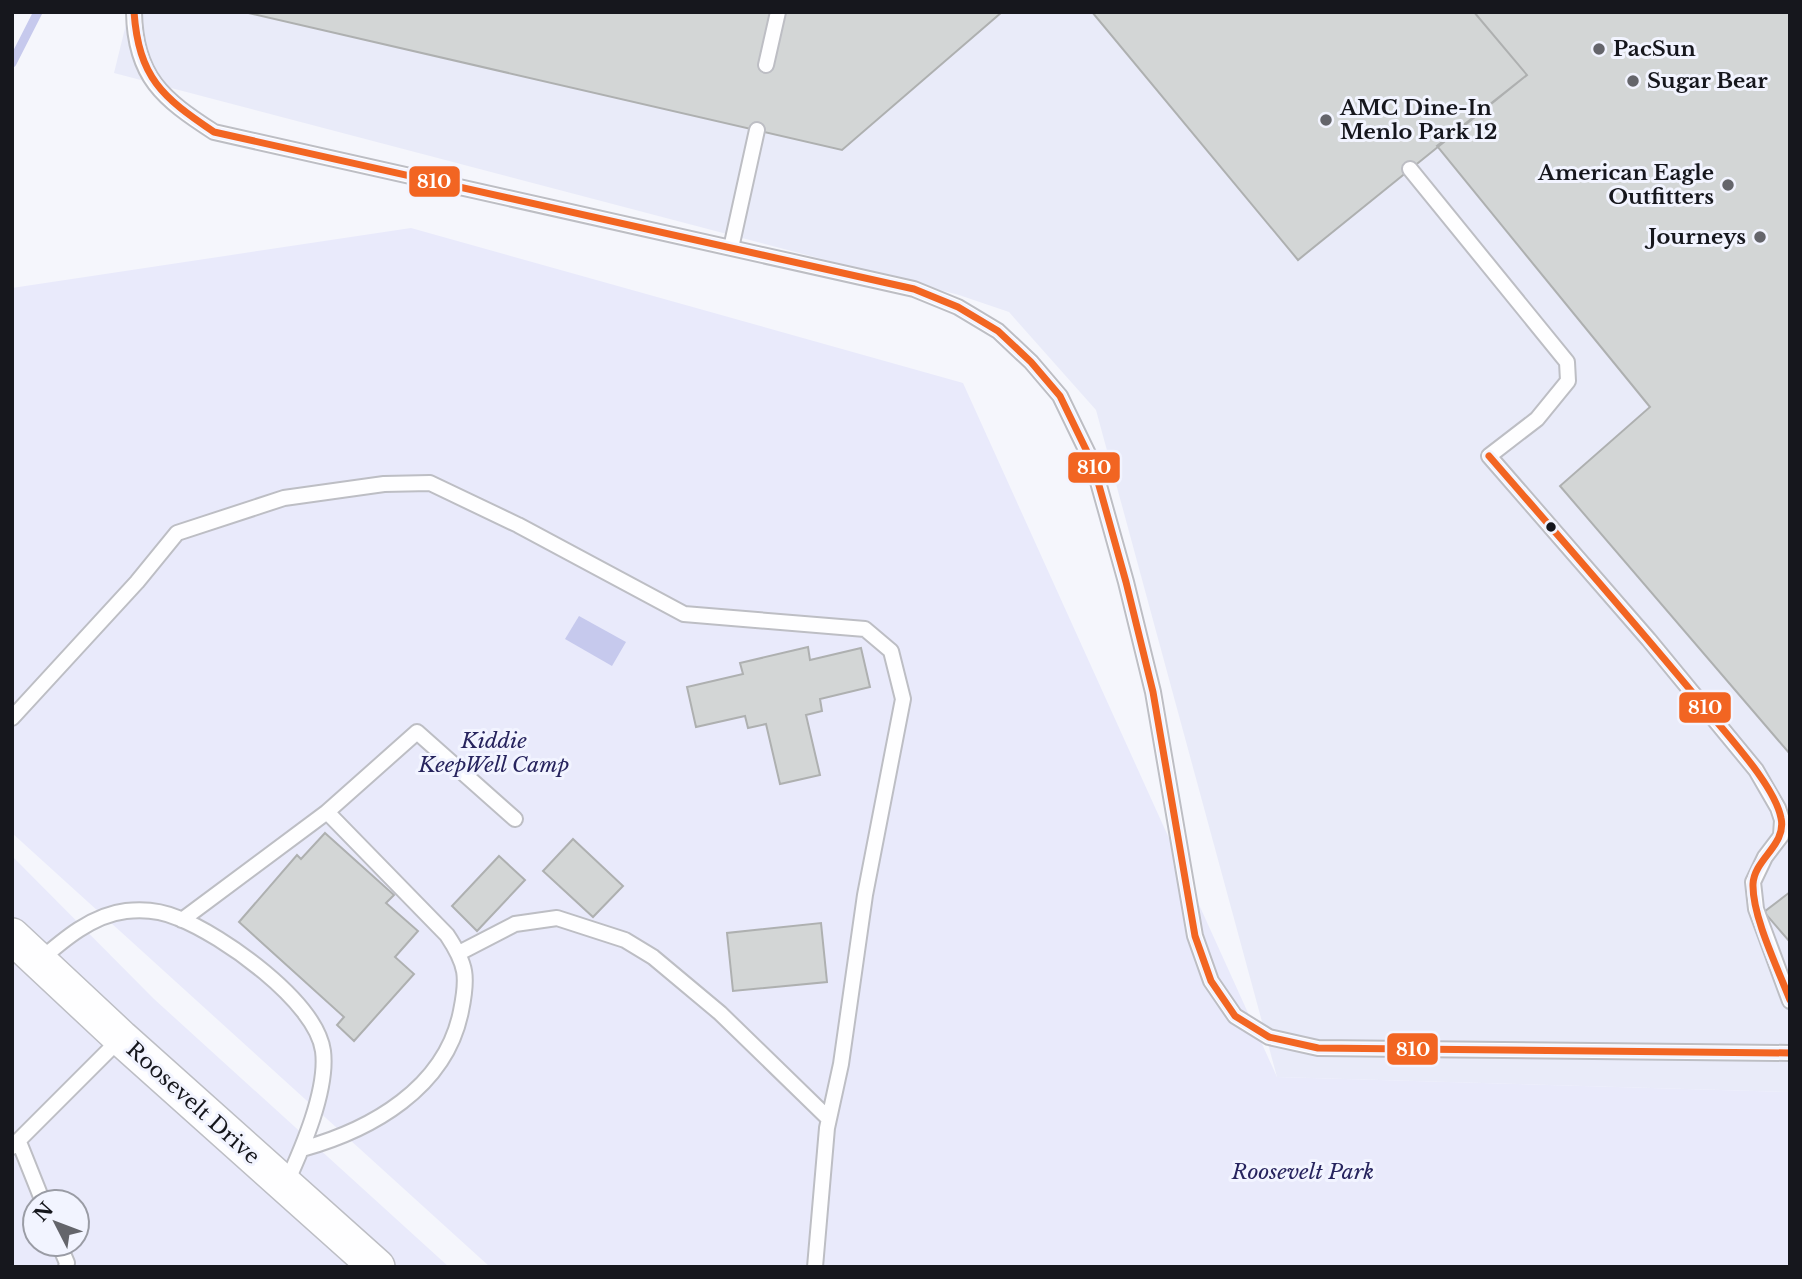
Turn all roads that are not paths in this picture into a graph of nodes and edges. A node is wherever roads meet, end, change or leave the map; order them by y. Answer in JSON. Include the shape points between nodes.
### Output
{"nodes":[{"id":1,"x":134,"y":12,"type":"edge"},
{"id":2,"x":778,"y":12,"type":"edge"},
{"id":3,"x":766,"y":65,"type":"dead end"},
{"id":4,"x":757,"y":131,"type":"dead end"},
{"id":5,"x":1409,"y":169,"type":"dead end"},
{"id":6,"x":731,"y":248,"type":"junction"},
{"id":7,"x":12,"y":718,"type":"edge"},
{"id":8,"x":327,"y":812,"type":"junction"},
{"id":9,"x":515,"y":819,"type":"dead end"},
{"id":10,"x":182,"y":920,"type":"junction"},
{"id":11,"x":12,"y":936,"type":"edge"},
{"id":12,"x":459,"y":953,"type":"junction"},
{"id":13,"x":39,"y":961,"type":"junction"},
{"id":14,"x":1790,"y":1001,"type":"edge"},
{"id":15,"x":121,"y":1038,"type":"junction"},
{"id":16,"x":1790,"y":1053,"type":"edge"},
{"id":17,"x":829,"y":1119,"type":"junction"},
{"id":18,"x":16,"y":1145,"type":"edge"},
{"id":19,"x":302,"y":1149,"type":"junction"},
{"id":20,"x":285,"y":1185,"type":"junction"},
{"id":21,"x":36,"y":1188,"type":"edge"},
{"id":22,"x":377,"y":1267,"type":"edge"},
{"id":23,"x":816,"y":1267,"type":"edge"}],
"edges":[{"from":1,"to":6,"type":"lane","via":[[134,38],[149,78],[177,108],[214,132]]},
{"from":2,"to":3,"type":"lane"},
{"from":4,"to":6,"type":"lane"},
{"from":5,"to":14,"type":"lane","via":[[1567,362],[1568,381],[1537,419],[1489,456],[1756,770],[1778,808],[1781,836],[1753,882],[1756,909]]},
{"from":6,"to":16,"type":"lane","via":[[914,289],[958,307],[998,331],[1060,396],[1093,464],[1129,593],[1164,753],[1195,936],[1211,981],[1235,1016],[1269,1037],[1318,1048]]},
{"from":7,"to":17,"type":"lane","via":[[177,533],[284,498],[384,484],[429,483],[684,614],[865,629],[891,651],[903,699]]},
{"from":8,"to":9,"type":"lane","via":[[416,732]]},
{"from":8,"to":10,"type":"lane"},
{"from":8,"to":12,"type":"lane","via":[[447,935]]},
{"from":10,"to":13,"type":"lane","via":[[149,910],[123,911],[70,935]]},
{"from":10,"to":19,"type":"lane","via":[[224,942],[267,975],[299,1005],[315,1029],[323,1051],[322,1082]]},
{"from":11,"to":13,"type":"street","name":"Roosevelt Drive"},
{"from":12,"to":17,"type":"lane","via":[[515,923],[557,918],[625,940],[653,957],[720,1013]]},
{"from":12,"to":19,"type":"lane","via":[[467,983],[445,1055],[405,1100],[373,1122]]},
{"from":13,"to":15,"type":"street","name":"Roosevelt Drive"},
{"from":15,"to":18,"type":"lane"},
{"from":15,"to":20,"type":"street","name":"Roosevelt Drive"},
{"from":17,"to":23,"type":"lane"},
{"from":18,"to":21,"type":"lane"},
{"from":19,"to":20,"type":"lane"},
{"from":20,"to":22,"type":"street","name":"Roosevelt Drive"}]}
